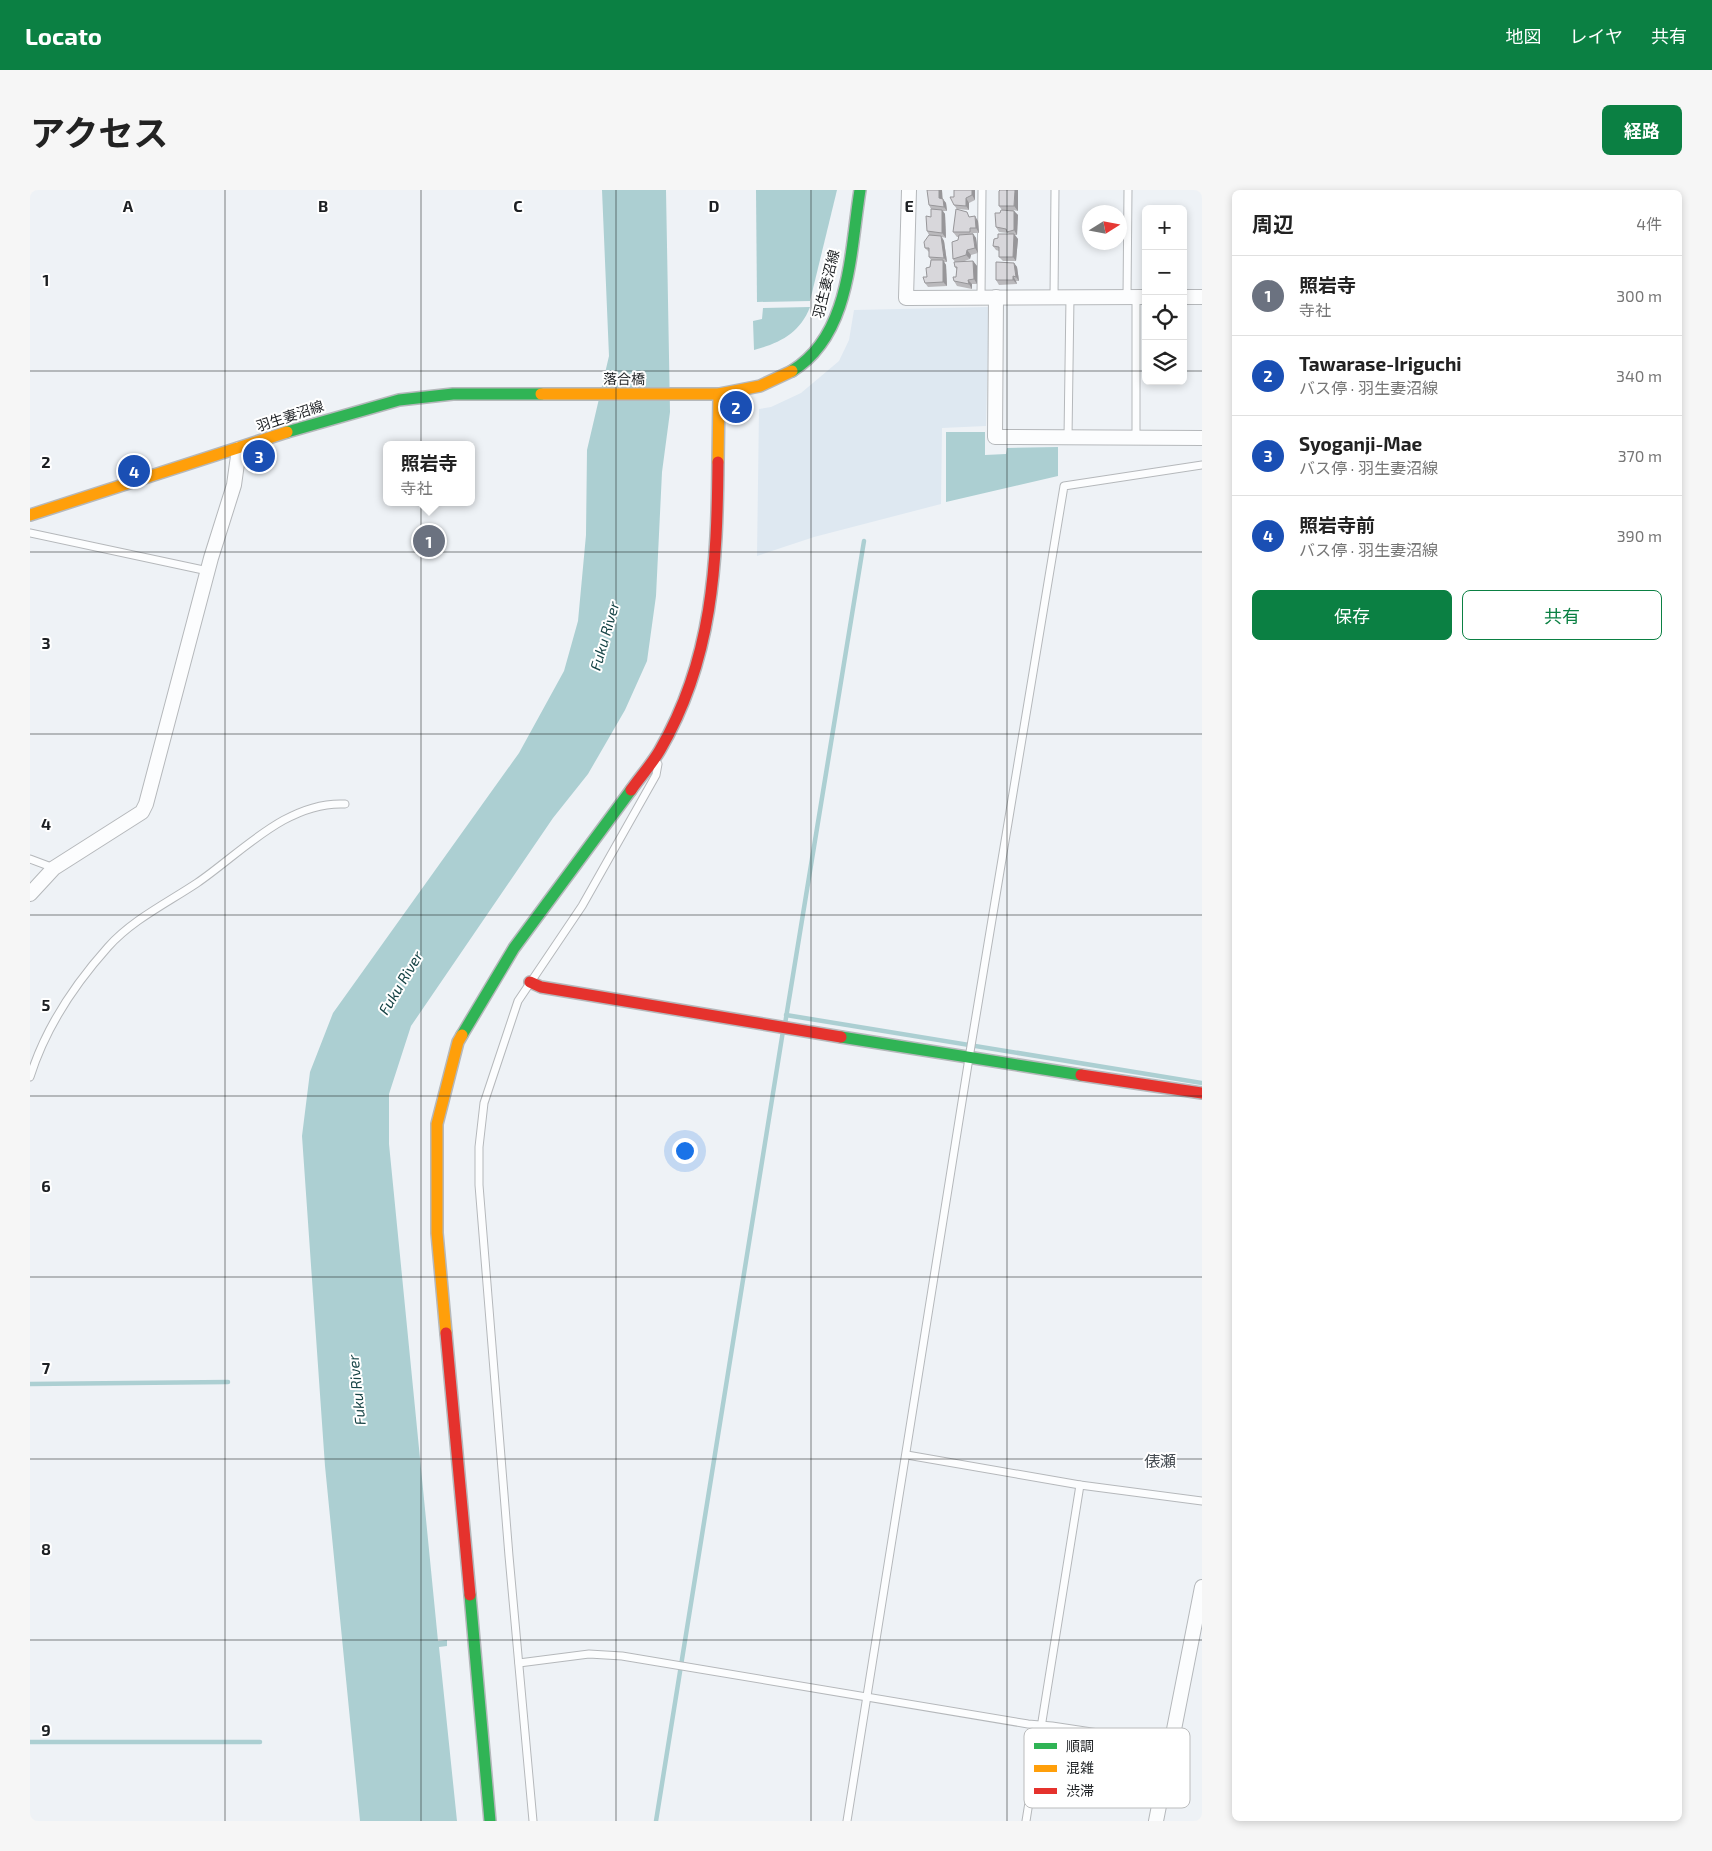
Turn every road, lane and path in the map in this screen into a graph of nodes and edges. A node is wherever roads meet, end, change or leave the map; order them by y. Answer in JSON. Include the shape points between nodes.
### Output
{"nodes":[{"id":1,"x":860,"y":190,"type":"edge"},
{"id":2,"x":909,"y":190,"type":"edge"},
{"id":3,"x":982,"y":190,"type":"edge"},
{"id":4,"x":1055,"y":190,"type":"edge"},
{"id":5,"x":1128,"y":190,"type":"edge"},
{"id":6,"x":980,"y":297,"type":"junction"},
{"id":7,"x":996,"y":297,"type":"junction"},
{"id":8,"x":1054,"y":297,"type":"junction"},
{"id":9,"x":1070,"y":297,"type":"junction"},
{"id":10,"x":1136,"y":297,"type":"edge"},
{"id":11,"x":1187,"y":297,"type":"edge"},
{"id":12,"x":1202,"y":297,"type":"edge"},
{"id":13,"x":539,"y":393,"type":"joint"},
{"id":14,"x":713,"y":395,"type":"junction"},
{"id":15,"x":1068,"y":437,"type":"junction"},
{"id":16,"x":1136,"y":438,"type":"junction"},
{"id":17,"x":1202,"y":438,"type":"edge"},
{"id":18,"x":239,"y":448,"type":"junction"},
{"id":19,"x":1202,"y":465,"type":"edge"},
{"id":20,"x":30,"y":516,"type":"edge"},
{"id":21,"x":30,"y":533,"type":"edge"},
{"id":22,"x":208,"y":572,"type":"junction"},
{"id":23,"x":660,"y":750,"type":"junction"},
{"id":24,"x":344,"y":804,"type":"dead end"},
{"id":25,"x":30,"y":859,"type":"edge"},
{"id":26,"x":54,"y":868,"type":"junction"},
{"id":27,"x":30,"y":894,"type":"edge"},
{"id":28,"x":530,"y":982,"type":"junction"},
{"id":29,"x":969,"y":1058,"type":"junction"},
{"id":30,"x":30,"y":1077,"type":"edge"},
{"id":31,"x":1202,"y":1093,"type":"edge"},
{"id":32,"x":907,"y":1455,"type":"junction"},
{"id":33,"x":1080,"y":1485,"type":"junction"},
{"id":34,"x":1202,"y":1501,"type":"edge"},
{"id":35,"x":1202,"y":1587,"type":"edge"},
{"id":36,"x":519,"y":1663,"type":"junction"},
{"id":37,"x":866,"y":1698,"type":"junction"},
{"id":38,"x":1040,"y":1725,"type":"junction"},
{"id":39,"x":1040,"y":1728,"type":"edge"},
{"id":40,"x":1061,"y":1728,"type":"edge"},
{"id":41,"x":1174,"y":1728,"type":"edge"},
{"id":42,"x":1028,"y":1808,"type":"edge"},
{"id":43,"x":1159,"y":1808,"type":"edge"},
{"id":44,"x":490,"y":1821,"type":"edge"},
{"id":45,"x":533,"y":1821,"type":"edge"},
{"id":46,"x":847,"y":1821,"type":"edge"},
{"id":47,"x":1026,"y":1821,"type":"edge"},
{"id":48,"x":1156,"y":1821,"type":"edge"}],
"edges":[{"from":1,"to":14,"type":"street","name":"羽生妻沼線","via":[[842,294],[824,341],[801,365],[775,380]]},
{"from":2,"to":6,"type":"street","via":[[906,298]]},
{"from":3,"to":6,"type":"lane"},
{"from":4,"to":8,"type":"lane"},
{"from":5,"to":10,"type":"lane"},
{"from":6,"to":7,"type":"street"},
{"from":7,"to":8,"type":"street"},
{"from":7,"to":15,"type":"street","via":[[995,437]]},
{"from":8,"to":9,"type":"street"},
{"from":9,"to":10,"type":"street"},
{"from":9,"to":15,"type":"lane"},
{"from":10,"to":16,"type":"lane"},
{"from":11,"to":12,"type":"street"},
{"from":13,"to":14,"type":"street","name":"落合橋"},
{"from":13,"to":18,"type":"street","name":"羽生妻沼線","via":[[453,394],[399,400]]},
{"from":14,"to":23,"type":"street","via":[[717,533],[710,611],[688,689]]},
{"from":15,"to":16,"type":"street"},
{"from":16,"to":17,"type":"street"},
{"from":18,"to":20,"type":"street","name":"羽生妻沼線"},
{"from":18,"to":22,"type":"street","via":[[234,485]]},
{"from":19,"to":29,"type":"lane","via":[[1064,486]]},
{"from":21,"to":22,"type":"lane"},
{"from":22,"to":26,"type":"street","via":[[142,812]]},
{"from":23,"to":28,"type":"lane","via":[[656,775],[629,826],[582,906]]},
{"from":23,"to":44,"type":"street","via":[[519,941],[463,1033],[436,1124],[438,1243]]},
{"from":24,"to":30,"type":"lane","via":[[321,806],[253,839],[198,882],[126,929],[88,973],[49,1029]]},
{"from":25,"to":26,"type":"lane"},
{"from":26,"to":27,"type":"street"},
{"from":28,"to":29,"type":"street","via":[[541,987]]},
{"from":28,"to":36,"type":"lane","via":[[518,1001],[492,1076],[484,1103],[479,1147],[479,1185]]},
{"from":29,"to":31,"type":"street"},
{"from":29,"to":32,"type":"lane"},
{"from":32,"to":33,"type":"lane"},
{"from":32,"to":37,"type":"lane"},
{"from":33,"to":34,"type":"lane"},
{"from":33,"to":38,"type":"lane"},
{"from":35,"to":41,"type":"street"},
{"from":36,"to":37,"type":"lane","via":[[590,1654],[622,1656]]},
{"from":36,"to":45,"type":"lane"},
{"from":37,"to":38,"type":"lane"},
{"from":37,"to":46,"type":"lane"},
{"from":38,"to":39,"type":"lane"},
{"from":38,"to":40,"type":"lane"},
{"from":42,"to":47,"type":"lane"},
{"from":43,"to":48,"type":"street"}]}
